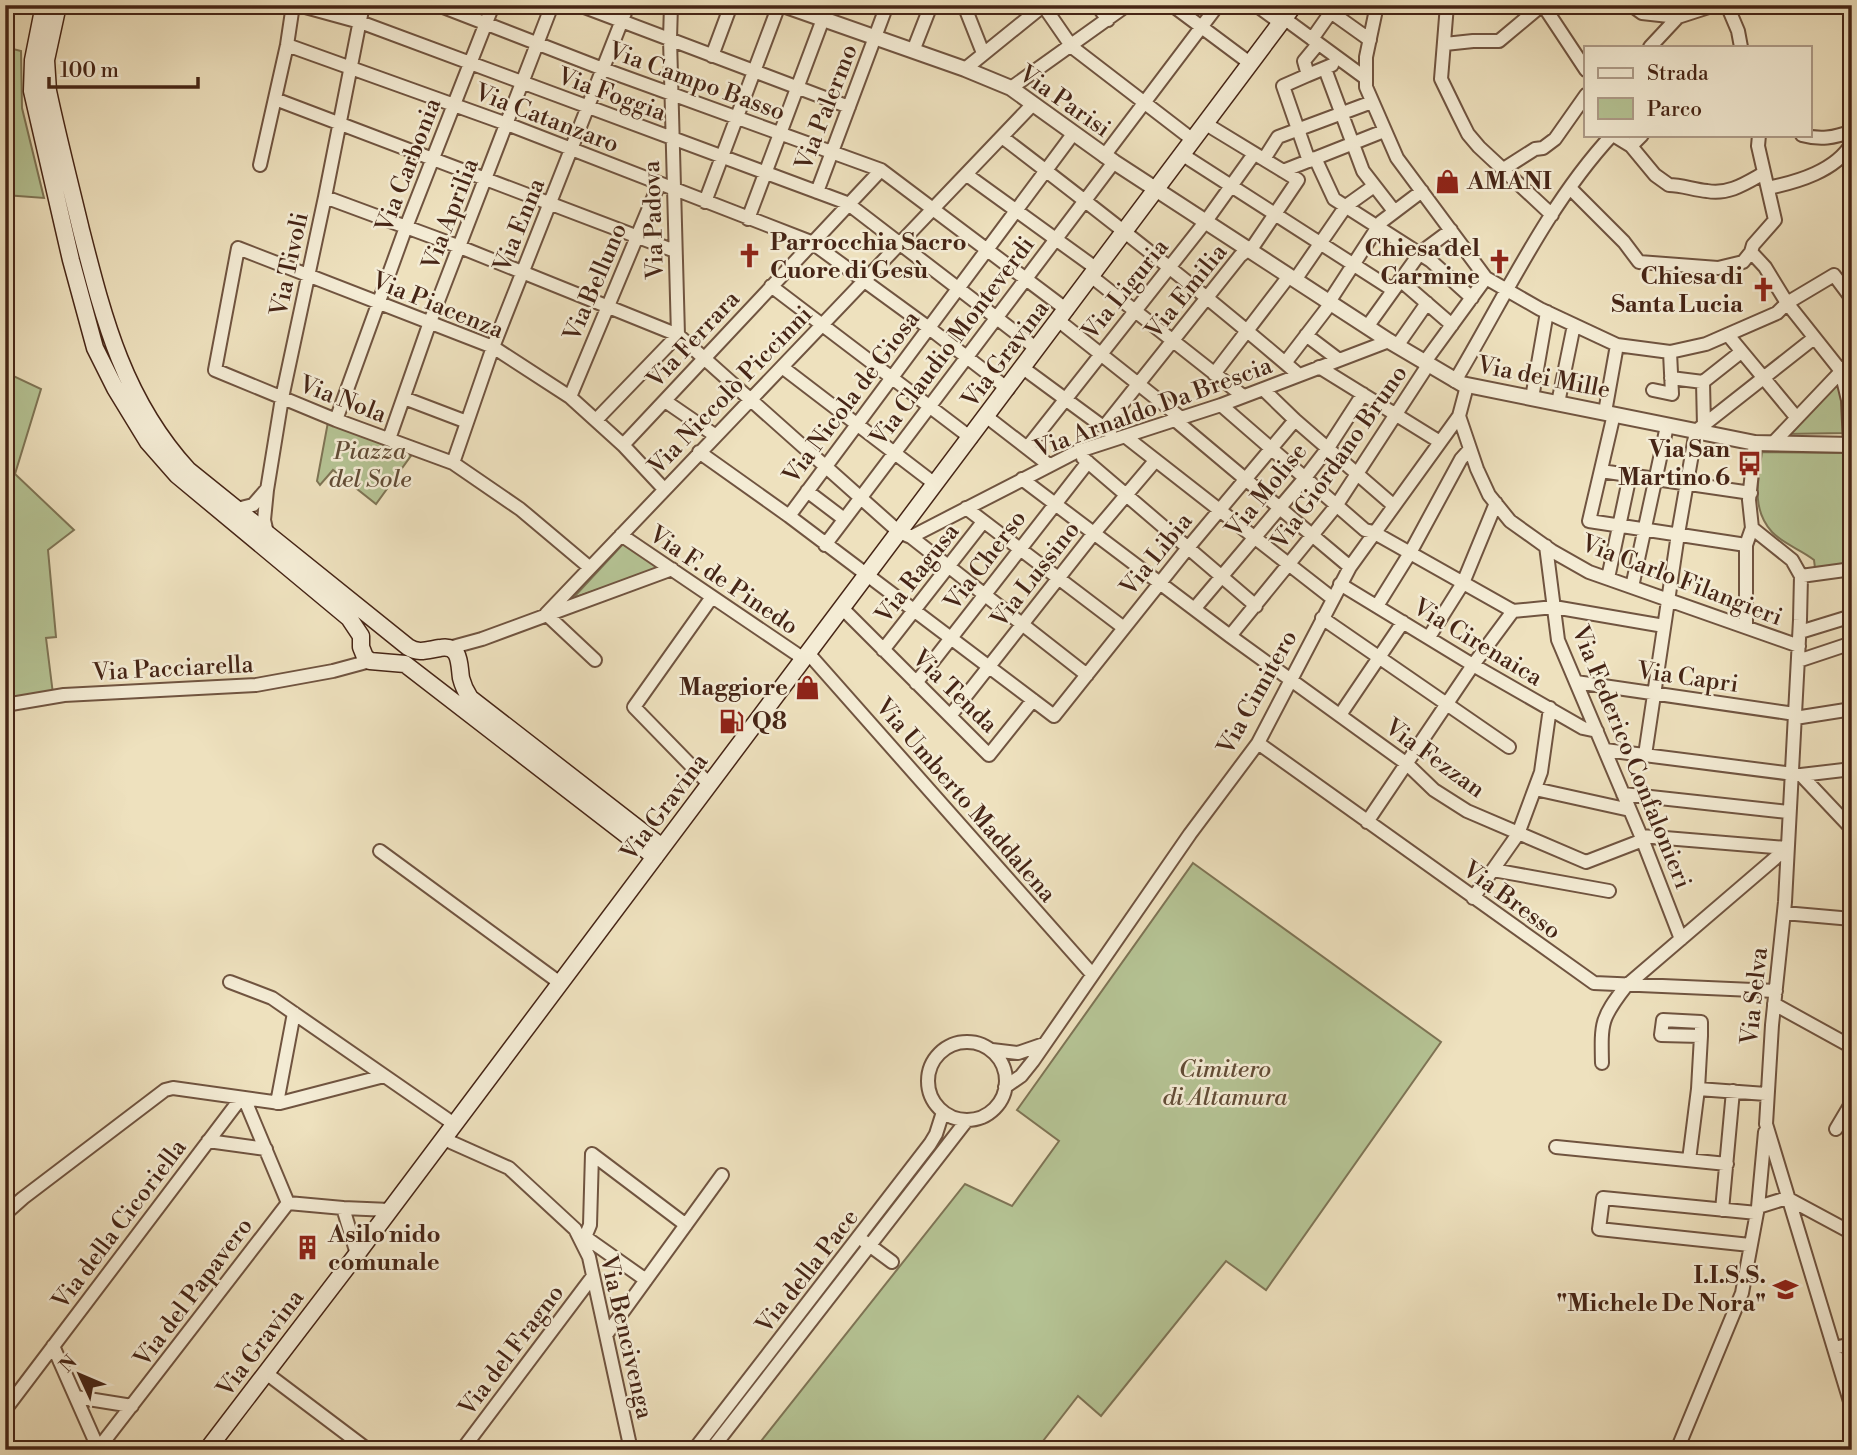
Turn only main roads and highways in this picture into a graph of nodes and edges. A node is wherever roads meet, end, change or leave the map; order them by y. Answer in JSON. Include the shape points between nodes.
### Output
{"nodes":[{"id":1,"x":44,"y":5,"type":"edge"},
{"id":2,"x":58,"y":5,"type":"edge"},
{"id":3,"x":1286,"y":16,"type":"edge"},
{"id":4,"x":381,"y":625,"type":"junction"},
{"id":5,"x":364,"y":648,"type":"junction"},
{"id":6,"x":461,"y":669,"type":"junction"},
{"id":7,"x":434,"y":685,"type":"junction"},
{"id":8,"x":658,"y":852,"type":"junction"},
{"id":9,"x":207,"y":1450,"type":"edge"}],
"edges":[{"from":1,"to":5,"type":"main road","via":[[32,91],[95,348],[142,433],[177,475],[349,618]]},
{"from":2,"to":4,"type":"main road","via":[[46,60],[48,91],[96,293],[133,391],[169,450],[188,470]]},
{"from":3,"to":8,"type":"main road","name":"Via Gravina","via":[[935,484],[905,534],[842,608]]},
{"from":4,"to":5,"type":"main road","via":[[369,628]]},
{"from":4,"to":6,"type":"main road","via":[[414,651],[449,648],[460,658]]},
{"from":5,"to":7,"type":"main road","via":[[405,664]]},
{"from":6,"to":7,"type":"main road","via":[[451,685]]},
{"from":6,"to":8,"type":"main road","via":[[470,698]]},
{"from":7,"to":8,"type":"main road"},
{"from":8,"to":9,"type":"main road","name":"Via Gravina"}]}
